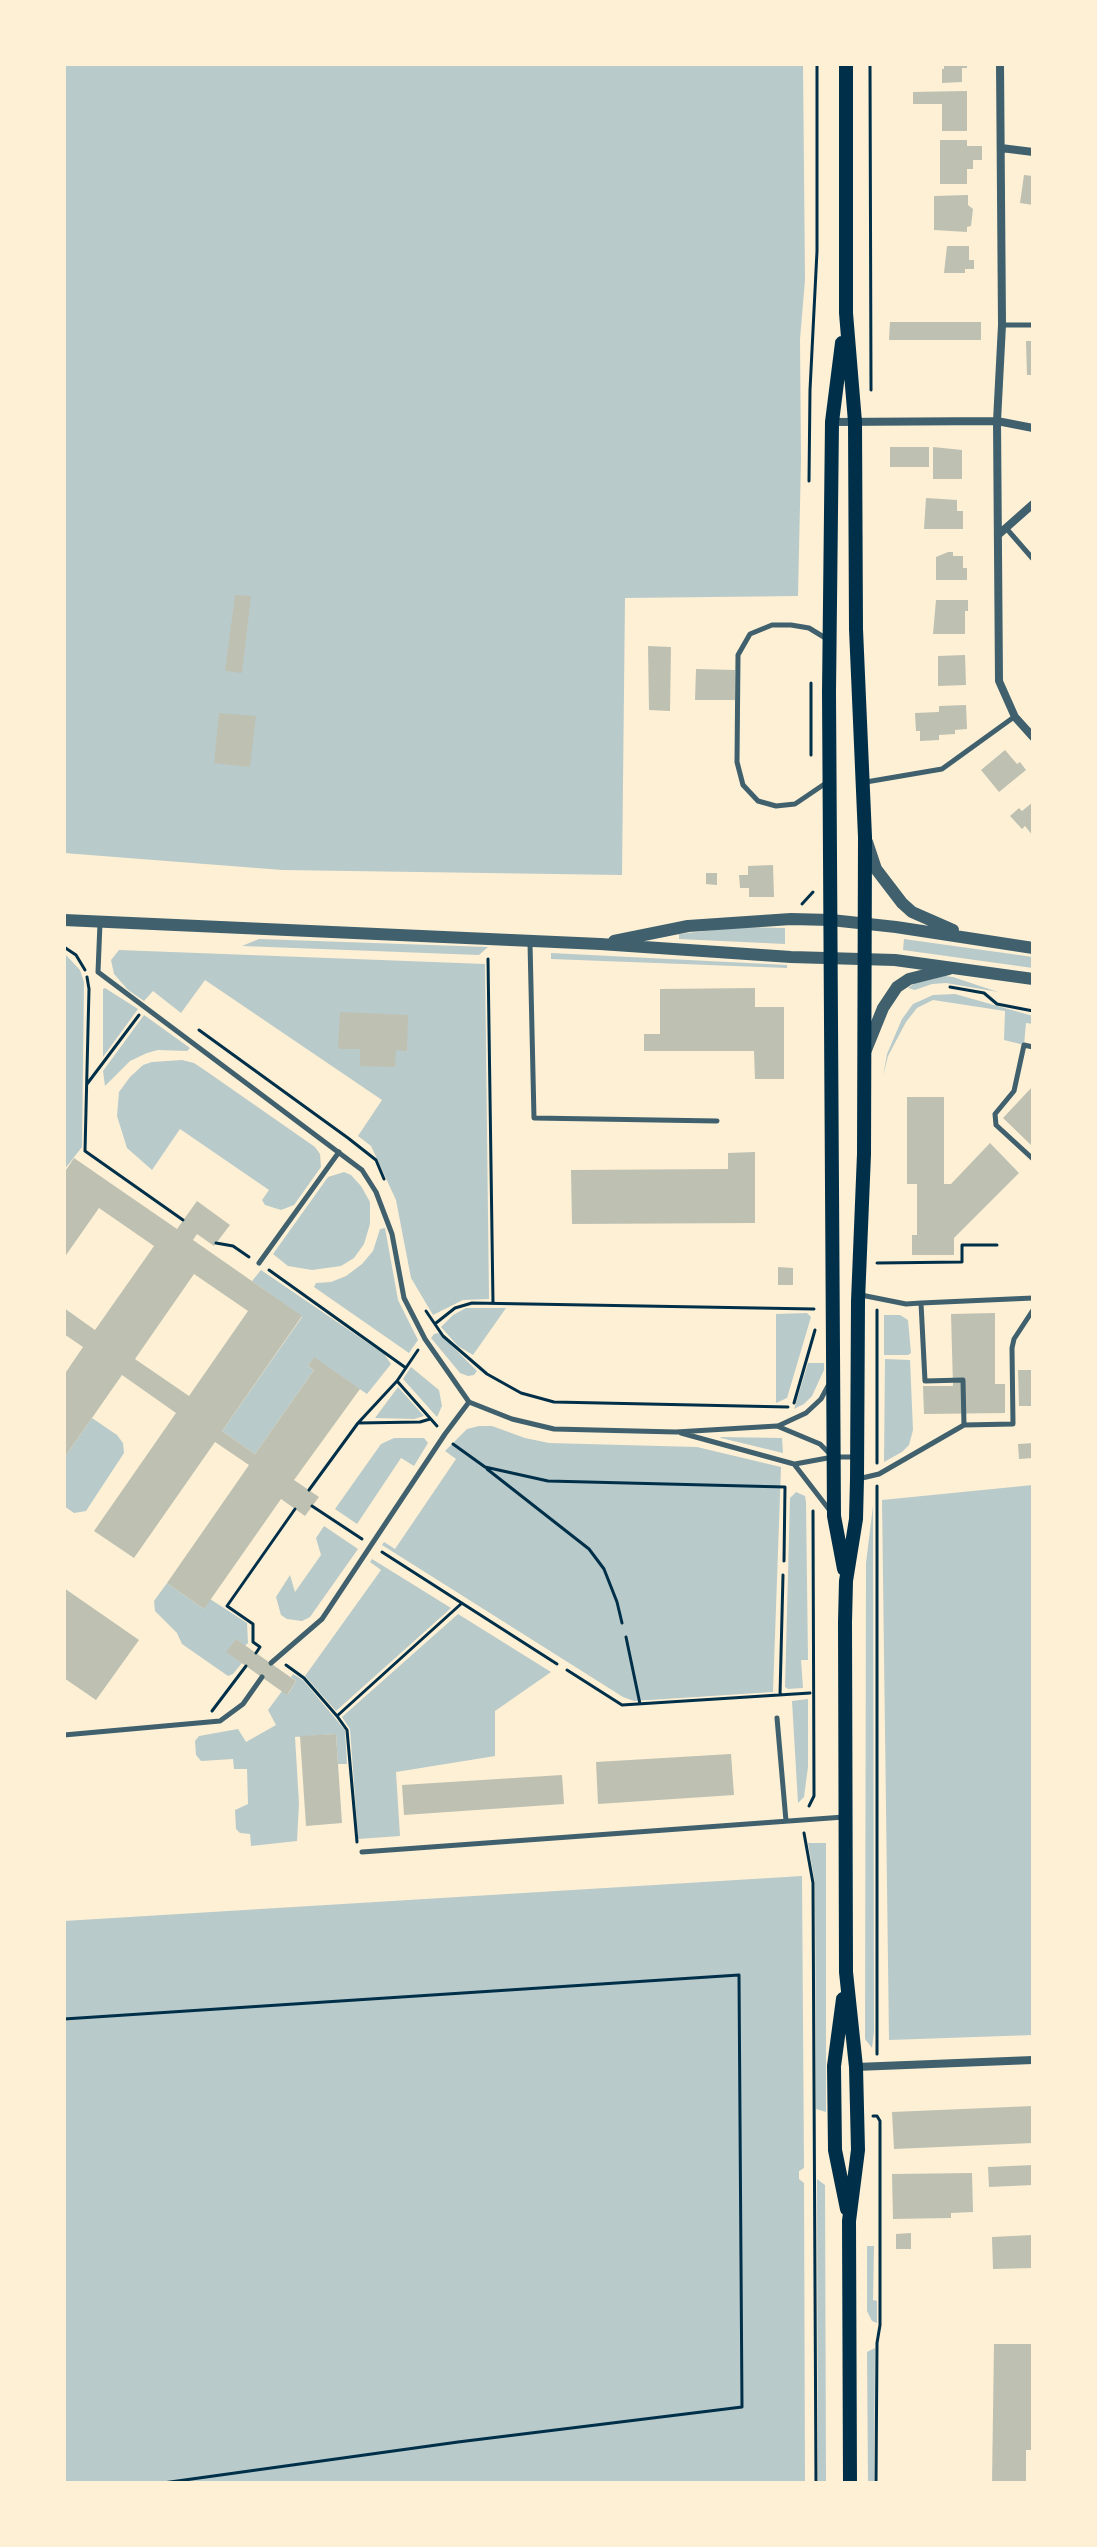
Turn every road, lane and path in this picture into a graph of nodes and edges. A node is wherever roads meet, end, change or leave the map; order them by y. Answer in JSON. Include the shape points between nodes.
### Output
{"nodes":[{"id":1,"x":817,"y":64,"type":"edge"},
{"id":2,"x":846,"y":64,"type":"edge"},
{"id":3,"x":870,"y":64,"type":"edge"},
{"id":4,"x":1000,"y":64,"type":"edge"},
{"id":5,"x":1001,"y":148,"type":"junction"},
{"id":6,"x":1033,"y":152,"type":"edge"},
{"id":7,"x":846,"y":313,"type":"junction"},
{"id":8,"x":1002,"y":325,"type":"junction"},
{"id":9,"x":1033,"y":325,"type":"edge"},
{"id":10,"x":871,"y":391,"type":"dead end"},
{"id":11,"x":997,"y":421,"type":"junction"},
{"id":12,"x":832,"y":422,"type":"junction"},
{"id":13,"x":855,"y":422,"type":"junction"},
{"id":14,"x":1033,"y":428,"type":"edge"},
{"id":15,"x":809,"y":481,"type":"dead end"},
{"id":16,"x":1033,"y":504,"type":"edge"},
{"id":17,"x":1002,"y":531,"type":"junction"},
{"id":18,"x":1033,"y":559,"type":"edge"},
{"id":19,"x":830,"y":641,"type":"junction"},
{"id":20,"x":1015,"y":717,"type":"junction"},
{"id":21,"x":1033,"y":737,"type":"edge"},
{"id":22,"x":830,"y":779,"type":"junction"},
{"id":23,"x":863,"y":783,"type":"junction"},
{"id":24,"x":865,"y":837,"type":"junction"},
{"id":25,"x":64,"y":920,"type":"edge"},
{"id":26,"x":831,"y":920,"type":"junction"},
{"id":27,"x":100,"y":922,"type":"junction"},
{"id":28,"x":865,"y":923,"type":"junction"},
{"id":29,"x":979,"y":939,"type":"junction"},
{"id":30,"x":530,"y":942,"type":"junction"},
{"id":31,"x":600,"y":944,"type":"junction"},
{"id":32,"x":64,"y":947,"type":"edge"},
{"id":33,"x":1033,"y":948,"type":"edge"},
{"id":34,"x":865,"y":958,"type":"junction"},
{"id":35,"x":488,"y":959,"type":"dead end"},
{"id":36,"x":831,"y":959,"type":"junction"},
{"id":37,"x":956,"y":967,"type":"junction"},
{"id":38,"x":1033,"y":979,"type":"edge"},
{"id":39,"x":939,"y":986,"type":"dead end"},
{"id":40,"x":145,"y":1007,"type":"junction"},
{"id":41,"x":1033,"y":1011,"type":"edge"},
{"id":42,"x":197,"y":1029,"type":"dead end"},
{"id":43,"x":1033,"y":1047,"type":"edge"},
{"id":44,"x":865,"y":1053,"type":"junction"},
{"id":45,"x":87,"y":1084,"type":"junction"},
{"id":46,"x":717,"y":1121,"type":"dead end"},
{"id":47,"x":339,"y":1152,"type":"junction"},
{"id":48,"x":1033,"y":1159,"type":"edge"},
{"id":49,"x":387,"y":1186,"type":"dead end"},
{"id":50,"x":183,"y":1220,"type":"dead end"},
{"id":51,"x":216,"y":1243,"type":"dead end"},
{"id":52,"x":997,"y":1245,"type":"dead end"},
{"id":53,"x":259,"y":1263,"type":"junction"},
{"id":54,"x":877,"y":1263,"type":"dead end"},
{"id":55,"x":858,"y":1294,"type":"junction"},
{"id":56,"x":877,"y":1298,"type":"junction"},
{"id":57,"x":1033,"y":1298,"type":"edge"},
{"id":58,"x":921,"y":1303,"type":"junction"},
{"id":59,"x":493,"y":1304,"type":"junction"},
{"id":60,"x":423,"y":1306,"type":"dead end"},
{"id":61,"x":814,"y":1309,"type":"dead end"},
{"id":62,"x":1033,"y":1310,"type":"edge"},
{"id":63,"x":435,"y":1324,"type":"junction"},
{"id":64,"x":425,"y":1339,"type":"junction"},
{"id":65,"x":406,"y":1368,"type":"junction"},
{"id":66,"x":833,"y":1379,"type":"junction"},
{"id":67,"x":397,"y":1381,"type":"junction"},
{"id":68,"x":469,"y":1402,"type":"junction"},
{"id":69,"x":788,"y":1407,"type":"dead end"},
{"id":70,"x":430,"y":1418,"type":"junction"},
{"id":71,"x":358,"y":1423,"type":"junction"},
{"id":72,"x":964,"y":1425,"type":"junction"},
{"id":73,"x":777,"y":1426,"type":"junction"},
{"id":74,"x":676,"y":1432,"type":"junction"},
{"id":75,"x":445,"y":1434,"type":"junction"},
{"id":76,"x":833,"y":1457,"type":"junction"},
{"id":77,"x":857,"y":1457,"type":"junction"},
{"id":78,"x":794,"y":1464,"type":"junction"},
{"id":79,"x":485,"y":1467,"type":"junction"},
{"id":80,"x":879,"y":1474,"type":"junction"},
{"id":81,"x":857,"y":1479,"type":"junction"},
{"id":82,"x":309,"y":1490,"type":"dead end"},
{"id":83,"x":813,"y":1500,"type":"dead end"},
{"id":84,"x":312,"y":1506,"type":"dead end"},
{"id":85,"x":295,"y":1509,"type":"dead end"},
{"id":86,"x":834,"y":1516,"type":"junction"},
{"id":87,"x":372,"y":1546,"type":"junction"},
{"id":88,"x":784,"y":1561,"type":"dead end"},
{"id":89,"x":783,"y":1575,"type":"dead end"},
{"id":90,"x":846,"y":1581,"type":"junction"},
{"id":91,"x":462,"y":1603,"type":"junction"},
{"id":92,"x":622,"y":1623,"type":"dead end"},
{"id":93,"x":626,"y":1637,"type":"dead end"},
{"id":94,"x":260,"y":1647,"type":"junction"},
{"id":95,"x":256,"y":1653,"type":"dead end"},
{"id":96,"x":273,"y":1660,"type":"junction"},
{"id":97,"x":557,"y":1664,"type":"dead end"},
{"id":98,"x":246,"y":1666,"type":"dead end"},
{"id":99,"x":567,"y":1670,"type":"dead end"},
{"id":100,"x":262,"y":1677,"type":"dead end"},
{"id":101,"x":810,"y":1693,"type":"dead end"},
{"id":102,"x":780,"y":1695,"type":"junction"},
{"id":103,"x":640,"y":1704,"type":"junction"},
{"id":104,"x":337,"y":1716,"type":"junction"},
{"id":105,"x":777,"y":1718,"type":"dead end"},
{"id":106,"x":203,"y":1723,"type":"junction"},
{"id":107,"x":64,"y":1735,"type":"edge"},
{"id":108,"x":845,"y":1817,"type":"junction"},
{"id":109,"x":801,"y":1820,"type":"junction"},
{"id":110,"x":786,"y":1821,"type":"junction"},
{"id":111,"x":370,"y":1842,"type":"dead end"},
{"id":112,"x":362,"y":1852,"type":"dead end"},
{"id":113,"x":846,"y":1972,"type":"junction"},
{"id":114,"x":64,"y":2019,"type":"edge"},
{"id":115,"x":1033,"y":2060,"type":"edge"},
{"id":116,"x":877,"y":2066,"type":"junction"},
{"id":117,"x":856,"y":2067,"type":"junction"},
{"id":118,"x":877,"y":2116,"type":"dead end"},
{"id":119,"x":849,"y":2221,"type":"junction"},
{"id":120,"x":163,"y":2483,"type":"edge"},
{"id":121,"x":816,"y":2483,"type":"edge"},
{"id":122,"x":850,"y":2483,"type":"edge"},
{"id":123,"x":876,"y":2483,"type":"edge"}],
"edges":[{"from":1,"to":15,"type":"path"},
{"from":2,"to":7,"type":"main road"},
{"from":3,"to":10,"type":"path"},
{"from":4,"to":5,"type":"street"},
{"from":5,"to":6,"type":"street"},
{"from":5,"to":8,"type":"street"},
{"from":7,"to":12,"type":"main road"},
{"from":7,"to":13,"type":"main road"},
{"from":8,"to":9,"type":"lane"},
{"from":8,"to":11,"type":"street"},
{"from":11,"to":13,"type":"street"},
{"from":11,"to":14,"type":"street"},
{"from":11,"to":17,"type":"street"},
{"from":12,"to":13,"type":"street"},
{"from":12,"to":19,"type":"main road"},
{"from":13,"to":23,"type":"main road"},
{"from":16,"to":17,"type":"street"},
{"from":17,"to":18,"type":"lane"},
{"from":17,"to":20,"type":"street","via":[[999,681]]},
{"from":19,"to":22,"type":"main road"},
{"from":19,"to":22,"type":"lane","via":[[809,628],[791,625],[772,625],[750,634],[738,655],[737,762],[743,785],[758,801],[776,806],[795,804]]},
{"from":20,"to":21,"type":"street"},
{"from":20,"to":23,"type":"lane","via":[[942,769]]},
{"from":22,"to":26,"type":"main road"},
{"from":23,"to":24,"type":"main road"},
{"from":24,"to":28,"type":"main road"},
{"from":24,"to":29,"type":"street","via":[[876,869],[912,912]]},
{"from":25,"to":27,"type":"street"},
{"from":26,"to":28,"type":"street"},
{"from":26,"to":31,"type":"street","via":[[688,926]]},
{"from":26,"to":36,"type":"main road"},
{"from":27,"to":30,"type":"street"},
{"from":27,"to":40,"type":"lane","via":[[98,972]]},
{"from":28,"to":29,"type":"street"},
{"from":28,"to":34,"type":"main road"},
{"from":29,"to":33,"type":"street"},
{"from":30,"to":31,"type":"street"},
{"from":30,"to":46,"type":"lane","via":[[534,1118]]},
{"from":31,"to":36,"type":"street"},
{"from":32,"to":45,"type":"path","via":[[76,955],[89,989]]},
{"from":34,"to":36,"type":"street"},
{"from":34,"to":37,"type":"street"},
{"from":34,"to":44,"type":"main road"},
{"from":35,"to":59,"type":"path"},
{"from":36,"to":66,"type":"main road"},
{"from":37,"to":38,"type":"street"},
{"from":37,"to":44,"type":"street","via":[[897,987]]},
{"from":39,"to":41,"type":"path","via":[[984,993],[997,1004]]},
{"from":40,"to":45,"type":"path"},
{"from":40,"to":47,"type":"lane"},
{"from":42,"to":49,"type":"path","via":[[376,1160]]},
{"from":43,"to":48,"type":"lane","via":[[1024,1045],[1014,1091],[995,1114],[996,1125]]},
{"from":44,"to":55,"type":"main road"},
{"from":45,"to":50,"type":"path","via":[[85,1151]]},
{"from":47,"to":53,"type":"lane"},
{"from":47,"to":64,"type":"lane","via":[[362,1170],[376,1192],[392,1234],[404,1298]]},
{"from":51,"to":53,"type":"path","via":[[233,1246]]},
{"from":52,"to":54,"type":"path","via":[[962,1245],[962,1262]]},
{"from":53,"to":65,"type":"path"},
{"from":55,"to":56,"type":"lane"},
{"from":55,"to":77,"type":"main road"},
{"from":56,"to":58,"type":"lane"},
{"from":56,"to":80,"type":"path"},
{"from":57,"to":58,"type":"lane"},
{"from":58,"to":72,"type":"lane","via":[[925,1381],[963,1380]]},
{"from":59,"to":61,"type":"path"},
{"from":59,"to":63,"type":"path","via":[[455,1308]]},
{"from":60,"to":63,"type":"path"},
{"from":62,"to":72,"type":"lane","via":[[1012,1348],[1013,1424]]},
{"from":63,"to":64,"type":"path"},
{"from":63,"to":69,"type":"path","via":[[487,1374],[521,1393],[554,1402]]},
{"from":64,"to":65,"type":"path"},
{"from":64,"to":68,"type":"lane"},
{"from":65,"to":67,"type":"path"},
{"from":66,"to":73,"type":"lane","via":[[806,1413]]},
{"from":66,"to":76,"type":"main road"},
{"from":67,"to":70,"type":"path"},
{"from":67,"to":71,"type":"path"},
{"from":68,"to":74,"type":"lane","via":[[554,1429]]},
{"from":68,"to":75,"type":"lane"},
{"from":70,"to":71,"type":"path"},
{"from":70,"to":75,"type":"path"},
{"from":71,"to":82,"type":"path"},
{"from":72,"to":80,"type":"lane"},
{"from":73,"to":74,"type":"lane"},
{"from":73,"to":76,"type":"lane","via":[[820,1444]]},
{"from":74,"to":78,"type":"lane"},
{"from":75,"to":79,"type":"path"},
{"from":75,"to":87,"type":"lane"},
{"from":76,"to":77,"type":"lane"},
{"from":76,"to":78,"type":"lane"},
{"from":76,"to":86,"type":"main road"},
{"from":77,"to":81,"type":"main road"},
{"from":78,"to":86,"type":"lane"},
{"from":79,"to":88,"type":"path","via":[[548,1481],[785,1487]]},
{"from":79,"to":92,"type":"path","via":[[589,1549],[604,1569]]},
{"from":80,"to":81,"type":"lane"},
{"from":80,"to":116,"type":"path"},
{"from":81,"to":90,"type":"main road"},
{"from":83,"to":109,"type":"path","via":[[814,1796]]},
{"from":84,"to":87,"type":"path"},
{"from":85,"to":94,"type":"path","via":[[227,1606],[253,1624],[253,1642]]},
{"from":86,"to":90,"type":"main road"},
{"from":87,"to":91,"type":"path"},
{"from":87,"to":96,"type":"lane","via":[[322,1619]]},
{"from":89,"to":102,"type":"path"},
{"from":90,"to":108,"type":"main road"},
{"from":91,"to":97,"type":"path"},
{"from":91,"to":104,"type":"path"},
{"from":93,"to":103,"type":"path"},
{"from":94,"to":95,"type":"path"},
{"from":94,"to":96,"type":"path"},
{"from":96,"to":104,"type":"path","via":[[304,1678]]},
{"from":98,"to":106,"type":"path"},
{"from":99,"to":103,"type":"path","via":[[622,1705]]},
{"from":100,"to":106,"type":"lane","via":[[232,1713]]},
{"from":101,"to":102,"type":"path"},
{"from":102,"to":103,"type":"path"},
{"from":104,"to":111,"type":"path","via":[[347,1730],[356,1842]]},
{"from":105,"to":110,"type":"lane"},
{"from":106,"to":107,"type":"lane"},
{"from":108,"to":109,"type":"lane"},
{"from":108,"to":113,"type":"main road"},
{"from":109,"to":110,"type":"lane"},
{"from":109,"to":121,"type":"path","via":[[813,1883]]},
{"from":110,"to":112,"type":"lane"},
{"from":113,"to":117,"type":"main road"},
{"from":113,"to":119,"type":"main road","via":[[834,2066],[835,2150]]},
{"from":114,"to":120,"type":"path","via":[[739,1975],[742,2407]]},
{"from":115,"to":116,"type":"street"},
{"from":116,"to":117,"type":"street"},
{"from":117,"to":119,"type":"main road","via":[[858,2150]]},
{"from":118,"to":123,"type":"path"},
{"from":119,"to":122,"type":"main road"}]}
